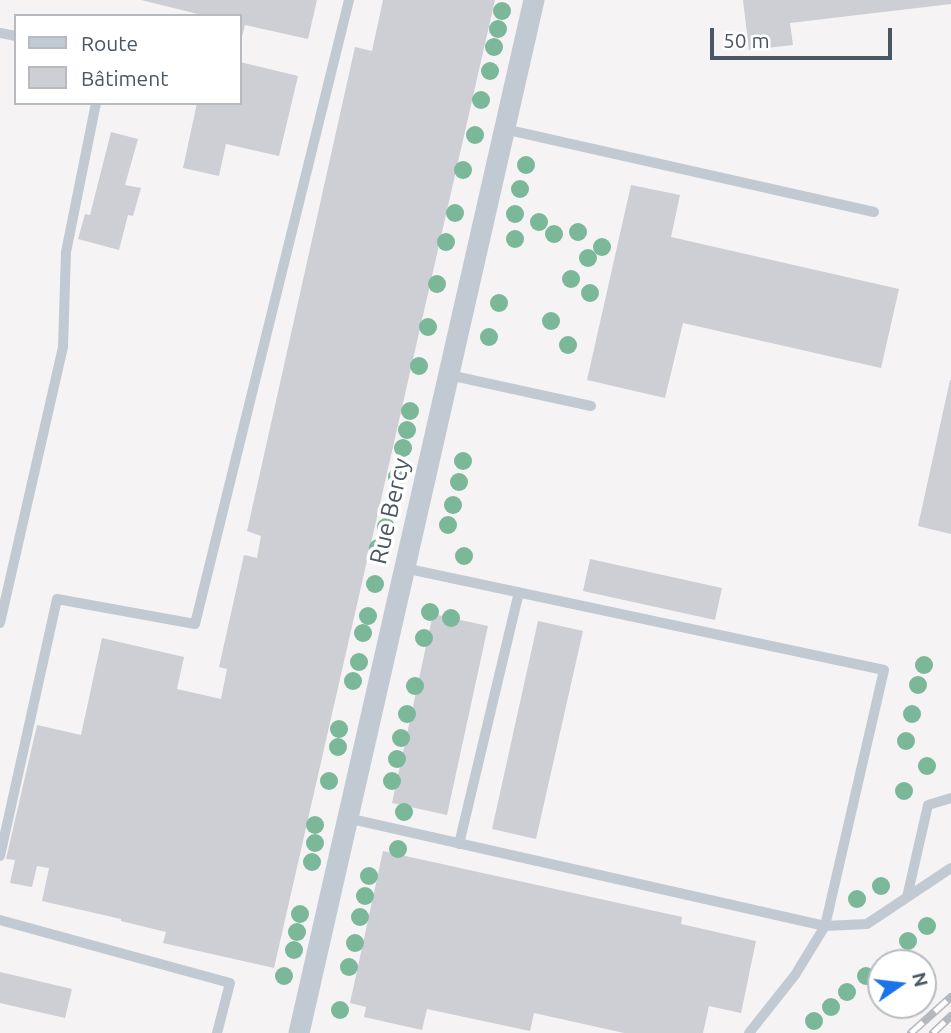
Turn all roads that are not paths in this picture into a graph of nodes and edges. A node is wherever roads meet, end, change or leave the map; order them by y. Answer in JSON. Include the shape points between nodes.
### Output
{"nodes":[{"id":1,"x":349,"y":0,"type":"edge"},
{"id":2,"x":534,"y":0,"type":"edge"},
{"id":3,"x":96,"y":105,"type":"edge"},
{"id":4,"x":503,"y":130,"type":"junction"},
{"id":5,"x":874,"y":212,"type":"dead end"},
{"id":6,"x":449,"y":375,"type":"junction"},
{"id":7,"x":591,"y":406,"type":"dead end"},
{"id":8,"x":404,"y":568,"type":"junction"},
{"id":9,"x":5,"y":578,"type":"edge"},
{"id":10,"x":519,"y":593,"type":"junction"},
{"id":11,"x":0,"y":623,"type":"edge"},
{"id":12,"x":951,"y":798,"type":"edge"},
{"id":13,"x":347,"y":818,"type":"junction"},
{"id":14,"x":459,"y":844,"type":"junction"},
{"id":15,"x":0,"y":856,"type":"edge"},
{"id":16,"x":951,"y":868,"type":"edge"},
{"id":17,"x":907,"y":897,"type":"junction"},
{"id":18,"x":0,"y":920,"type":"edge"},
{"id":19,"x":825,"y":926,"type":"junction"},
{"id":20,"x":217,"y":1033,"type":"edge"},
{"id":21,"x":299,"y":1033,"type":"edge"},
{"id":22,"x":749,"y":1033,"type":"edge"}],
"edges":[{"from":1,"to":15,"type":"lane","via":[[195,624],[57,599]]},
{"from":2,"to":4,"type":"street","name":"Rue Bercy"},
{"from":3,"to":9,"type":"lane","via":[[66,252],[63,348]]},
{"from":4,"to":5,"type":"lane"},
{"from":4,"to":6,"type":"street","name":"Rue Bercy"},
{"from":6,"to":7,"type":"lane"},
{"from":6,"to":8,"type":"street","name":"Rue Bercy"},
{"from":8,"to":10,"type":"lane"},
{"from":8,"to":13,"type":"street","name":"Rue Bercy"},
{"from":9,"to":11,"type":"lane"},
{"from":10,"to":14,"type":"lane"},
{"from":10,"to":19,"type":"lane","via":[[884,670]]},
{"from":12,"to":17,"type":"lane","via":[[928,805]]},
{"from":13,"to":14,"type":"lane"},
{"from":13,"to":21,"type":"street","name":"Rue Bercy"},
{"from":14,"to":19,"type":"lane"},
{"from":16,"to":17,"type":"lane"},
{"from":17,"to":19,"type":"lane","via":[[867,925]]},
{"from":18,"to":20,"type":"lane","via":[[230,983]]},
{"from":19,"to":22,"type":"lane","via":[[795,975]]}]}
